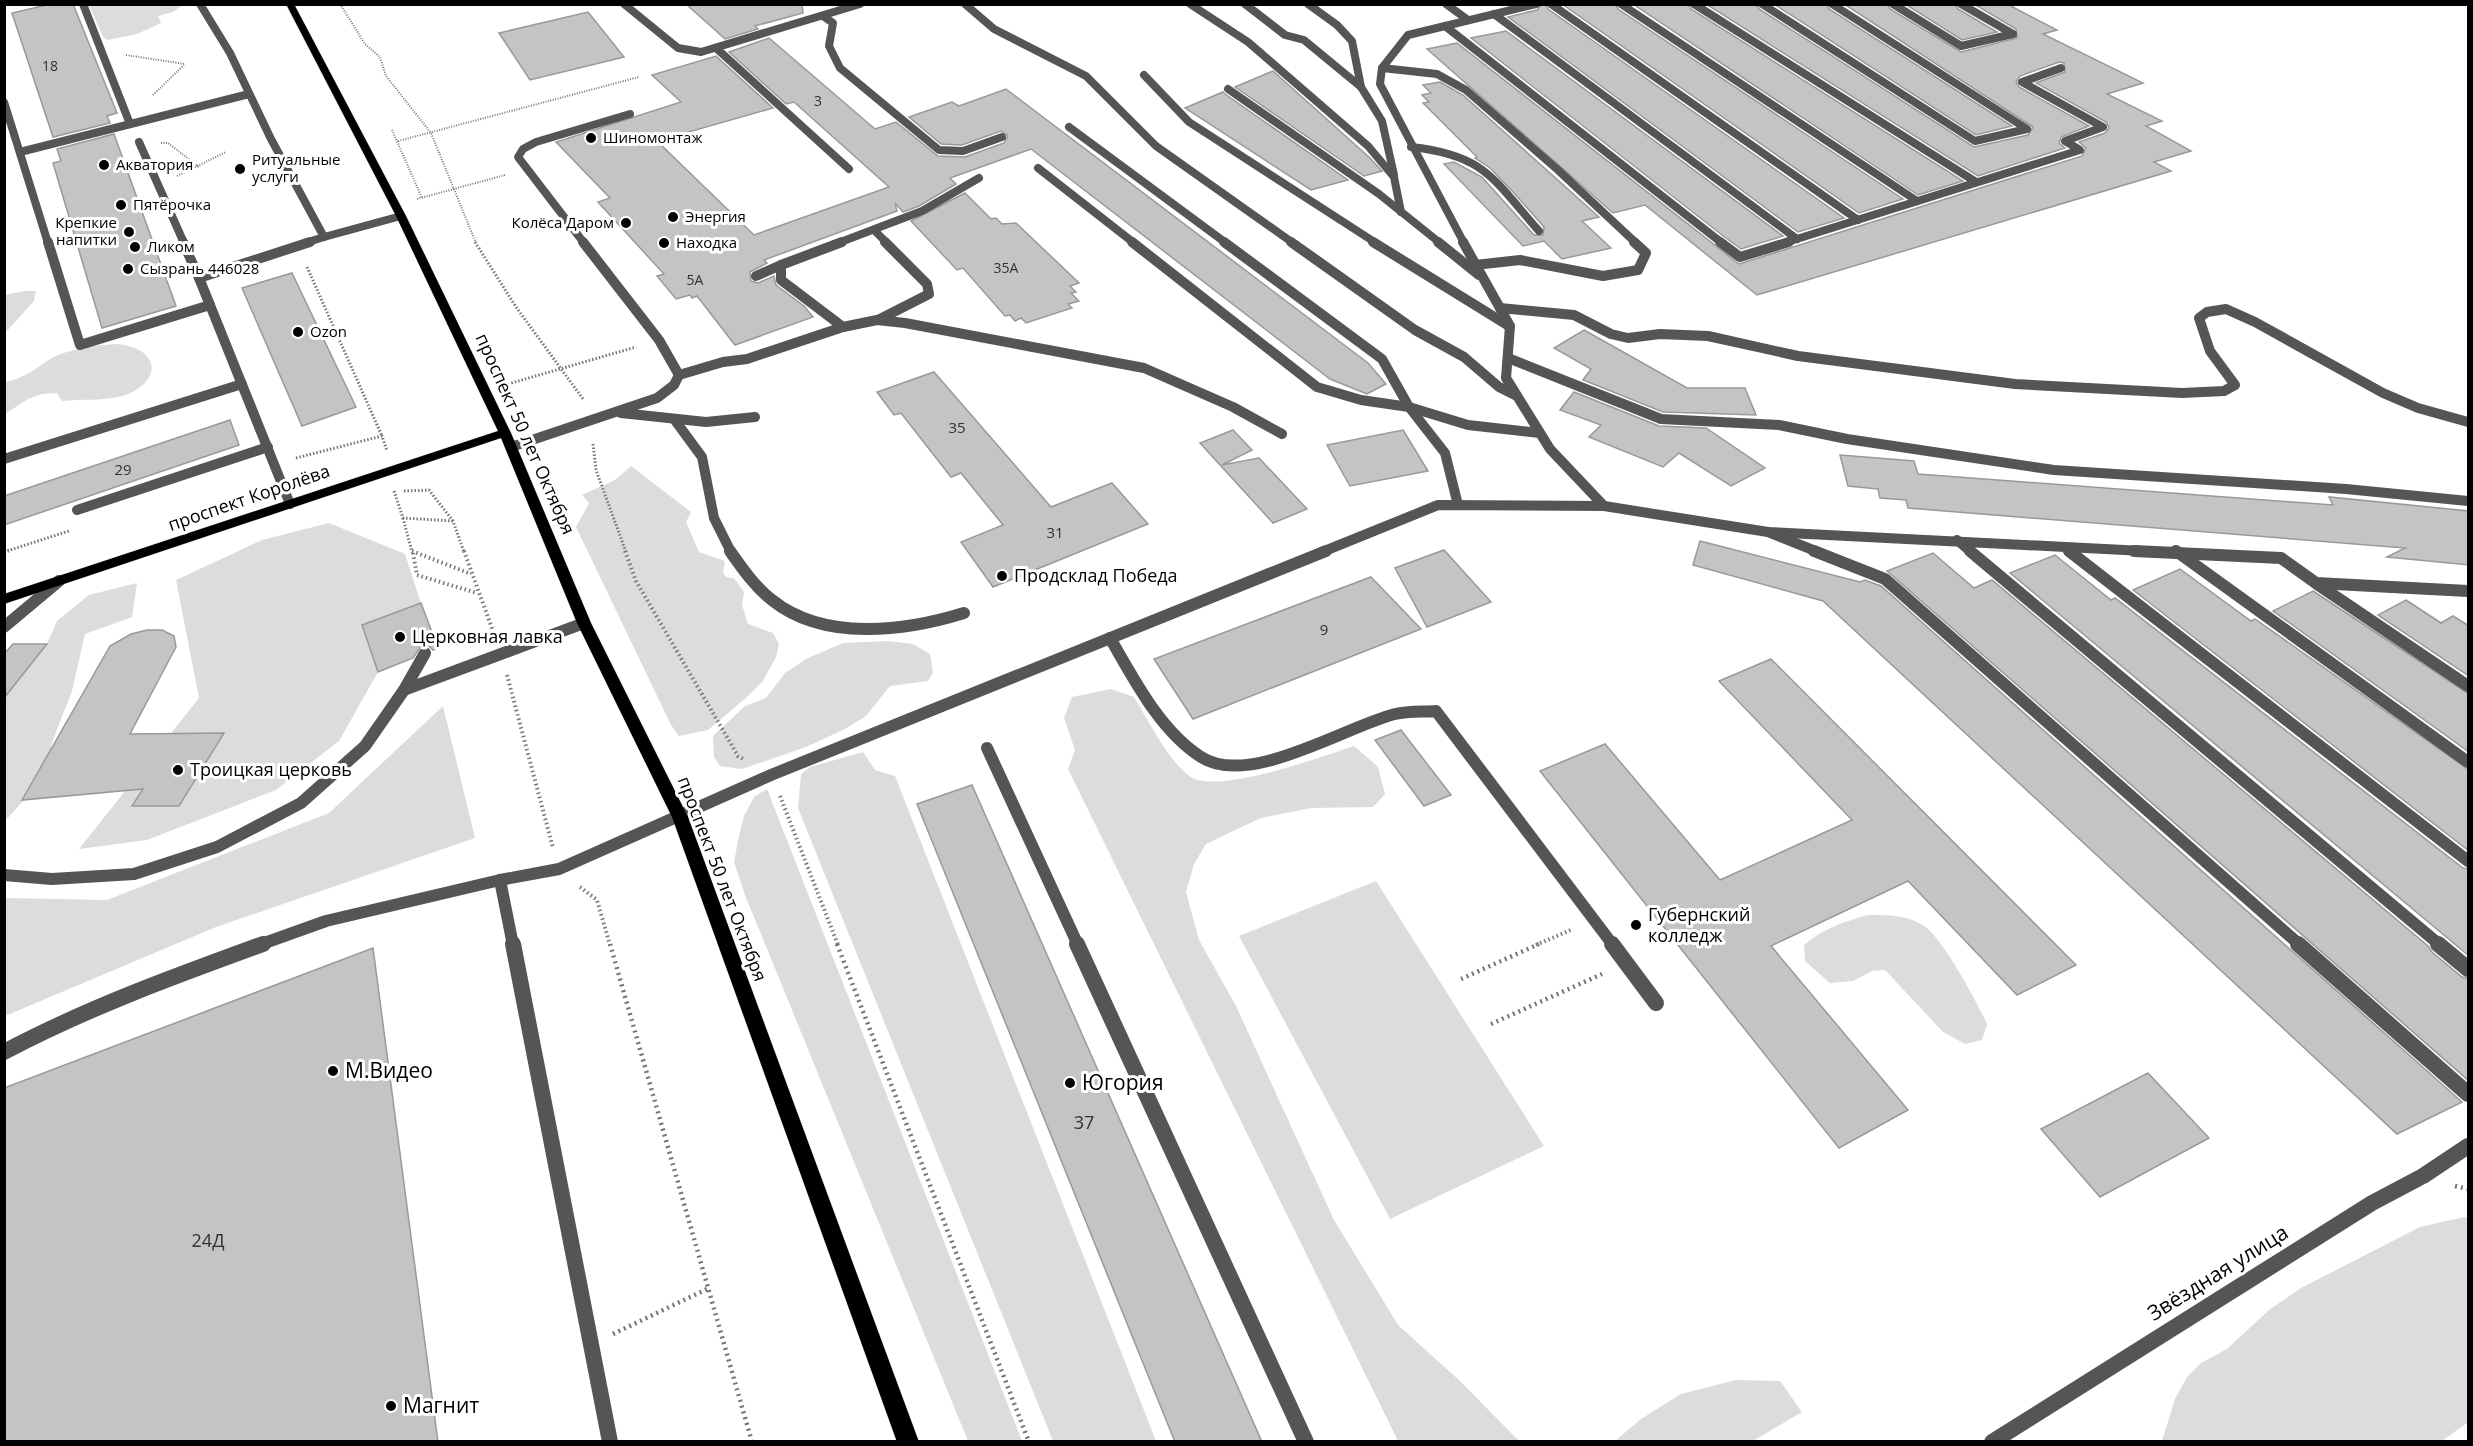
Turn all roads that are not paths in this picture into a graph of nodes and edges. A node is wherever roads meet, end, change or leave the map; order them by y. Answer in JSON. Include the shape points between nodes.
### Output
{"nodes":[{"id":1,"x":83,"y":4,"type":"edge"},
{"id":2,"x":200,"y":4,"type":"edge"},
{"id":3,"x":290,"y":4,"type":"edge"},
{"id":4,"x":624,"y":4,"type":"edge"},
{"id":5,"x":860,"y":4,"type":"edge"},
{"id":6,"x":965,"y":4,"type":"edge"},
{"id":7,"x":1190,"y":4,"type":"edge"},
{"id":8,"x":1245,"y":4,"type":"edge"},
{"id":9,"x":1308,"y":4,"type":"edge"},
{"id":10,"x":1446,"y":4,"type":"edge"},
{"id":11,"x":1536,"y":4,"type":"edge"},
{"id":12,"x":1551,"y":4,"type":"edge"},
{"id":13,"x":1620,"y":4,"type":"edge"},
{"id":14,"x":1694,"y":4,"type":"edge"},
{"id":15,"x":1762,"y":4,"type":"edge"},
{"id":16,"x":1832,"y":4,"type":"edge"},
{"id":17,"x":1893,"y":4,"type":"edge"},
{"id":18,"x":1961,"y":4,"type":"edge"},
{"id":19,"x":1494,"y":14,"type":"junction"},
{"id":20,"x":823,"y":16,"type":"junction"},
{"id":21,"x":1468,"y":21,"type":"junction"},
{"id":22,"x":1445,"y":26,"type":"junction"},
{"id":23,"x":716,"y":48,"type":"junction"},
{"id":24,"x":1382,"y":68,"type":"junction"},
{"id":25,"x":2061,"y":68,"type":"dead end"},
{"id":26,"x":1144,"y":75,"type":"dead end"},
{"id":27,"x":1361,"y":87,"type":"junction"},
{"id":28,"x":1228,"y":89,"type":"dead end"},
{"id":29,"x":249,"y":94,"type":"junction"},
{"id":30,"x":4,"y":102,"type":"edge"},
{"id":31,"x":1377,"y":113,"type":"junction"},
{"id":32,"x":630,"y":114,"type":"dead end"},
{"id":33,"x":129,"y":122,"type":"junction"},
{"id":34,"x":1401,"y":125,"type":"junction"},
{"id":35,"x":1069,"y":126,"type":"dead end"},
{"id":36,"x":1002,"y":137,"type":"dead end"},
{"id":37,"x":139,"y":142,"type":"road end"},
{"id":38,"x":1411,"y":147,"type":"junction"},
{"id":39,"x":20,"y":152,"type":"junction"},
{"id":40,"x":1038,"y":168,"type":"dead end"},
{"id":41,"x":849,"y":169,"type":"dead end"},
{"id":42,"x":1394,"y":177,"type":"junction"},
{"id":43,"x":979,"y":178,"type":"dead end"},
{"id":44,"x":1977,"y":182,"type":"junction"},
{"id":45,"x":1917,"y":201,"type":"junction"},
{"id":46,"x":1401,"y":212,"type":"junction"},
{"id":47,"x":401,"y":216,"type":"junction"},
{"id":48,"x":1858,"y":220,"type":"junction"},
{"id":49,"x":874,"y":230,"type":"junction"},
{"id":50,"x":1539,"y":231,"type":"dead end"},
{"id":51,"x":324,"y":237,"type":"junction"},
{"id":52,"x":1797,"y":239,"type":"junction"},
{"id":53,"x":781,"y":265,"type":"junction"},
{"id":54,"x":1475,"y":266,"type":"junction"},
{"id":55,"x":756,"y":276,"type":"dead end"},
{"id":56,"x":1482,"y":277,"type":"junction"},
{"id":57,"x":199,"y":278,"type":"junction"},
{"id":58,"x":210,"y":305,"type":"junction"},
{"id":59,"x":1500,"y":308,"type":"junction"},
{"id":60,"x":877,"y":320,"type":"junction"},
{"id":61,"x":1510,"y":326,"type":"junction"},
{"id":62,"x":843,"y":327,"type":"junction"},
{"id":63,"x":1508,"y":358,"type":"junction"},
{"id":64,"x":679,"y":375,"type":"junction"},
{"id":65,"x":242,"y":384,"type":"junction"},
{"id":66,"x":1518,"y":397,"type":"junction"},
{"id":67,"x":1409,"y":407,"type":"junction"},
{"id":68,"x":620,"y":413,"type":"junction"},
{"id":69,"x":754,"y":417,"type":"dead end"},
{"id":70,"x":674,"y":419,"type":"junction"},
{"id":71,"x":2469,"y":422,"type":"edge"},
{"id":72,"x":505,"y":433,"type":"junction"},
{"id":73,"x":1540,"y":433,"type":"junction"},
{"id":74,"x":1282,"y":434,"type":"dead end"},
{"id":75,"x":268,"y":447,"type":"junction"},
{"id":76,"x":511,"y":447,"type":"junction"},
{"id":77,"x":4,"y":459,"type":"edge"},
{"id":78,"x":2469,"y":501,"type":"edge"},
{"id":79,"x":290,"y":504,"type":"junction"},
{"id":80,"x":1458,"y":506,"type":"junction"},
{"id":81,"x":1604,"y":507,"type":"junction"},
{"id":82,"x":77,"y":510,"type":"dead end"},
{"id":83,"x":1768,"y":532,"type":"junction"},
{"id":84,"x":1957,"y":540,"type":"junction"},
{"id":85,"x":2067,"y":549,"type":"junction"},
{"id":86,"x":2175,"y":551,"type":"junction"},
{"id":87,"x":58,"y":581,"type":"junction"},
{"id":88,"x":2316,"y":583,"type":"junction"},
{"id":89,"x":2469,"y":591,"type":"edge"},
{"id":90,"x":4,"y":599,"type":"edge"},
{"id":91,"x":964,"y":614,"type":"dead end"},
{"id":92,"x":584,"y":623,"type":"junction"},
{"id":93,"x":4,"y":627,"type":"edge"},
{"id":94,"x":1110,"y":638,"type":"junction"},
{"id":95,"x":425,"y":653,"type":"dead end"},
{"id":96,"x":2469,"y":686,"type":"edge"},
{"id":97,"x":404,"y":690,"type":"junction"},
{"id":98,"x":987,"y":748,"type":"dead end"},
{"id":99,"x":2469,"y":762,"type":"edge"},
{"id":100,"x":680,"y":817,"type":"junction"},
{"id":101,"x":2469,"y":861,"type":"edge"},
{"id":102,"x":4,"y":874,"type":"edge"},
{"id":103,"x":500,"y":880,"type":"junction"},
{"id":104,"x":2469,"y":969,"type":"edge"},
{"id":105,"x":1656,"y":1003,"type":"dead end"},
{"id":106,"x":4,"y":1052,"type":"edge"},
{"id":107,"x":2469,"y":1094,"type":"edge"},
{"id":108,"x":2469,"y":1146,"type":"edge"},
{"id":109,"x":610,"y":1442,"type":"edge"},
{"id":110,"x":908,"y":1442,"type":"edge"},
{"id":111,"x":1306,"y":1442,"type":"edge"},
{"id":112,"x":1992,"y":1442,"type":"edge"}],
"edges":[{"from":1,"to":33,"type":"street"},
{"from":2,"to":29,"type":"street"},
{"from":3,"to":47,"type":"main road","name":"проспект 50 лет Октября"},
{"from":4,"to":23,"type":"street","via":[[678,48],[701,52]]},
{"from":5,"to":20,"type":"street"},
{"from":6,"to":66,"type":"street","via":[[993,29],[1086,76],[1156,146],[1415,330],[1464,357],[1499,387]]},
{"from":7,"to":42,"type":"street","via":[[1265,57],[1368,146]]},
{"from":8,"to":27,"type":"street","via":[[1285,35],[1304,40]]},
{"from":9,"to":27,"type":"street","via":[[1352,41]]},
{"from":10,"to":21,"type":"street"},
{"from":11,"to":19,"type":"street"},
{"from":12,"to":48,"type":"street"},
{"from":13,"to":45,"type":"street"},
{"from":14,"to":44,"type":"street"},
{"from":15,"to":16,"type":"street","via":[[1975,141],[2027,129]]},
{"from":17,"to":18,"type":"street","via":[[1961,46],[2013,34]]},
{"from":19,"to":21,"type":"street"},
{"from":19,"to":52,"type":"street"},
{"from":20,"to":23,"type":"street"},
{"from":20,"to":36,"type":"street","via":[[833,23],[829,54],[840,68],[939,150],[949,154],[963,152]]},
{"from":21,"to":22,"type":"street"},
{"from":22,"to":24,"type":"street","via":[[1407,35]]},
{"from":22,"to":52,"type":"street","via":[[1740,257]]},
{"from":23,"to":41,"type":"street"},
{"from":24,"to":34,"type":"street","via":[[1380,84]]},
{"from":24,"to":54,"type":"street","via":[[1437,74],[1466,90],[1646,253],[1638,270],[1603,276],[1520,260]]},
{"from":25,"to":44,"type":"street","via":[[2022,82],[2103,127],[2065,141],[2080,150]]},
{"from":26,"to":61,"type":"street","via":[[1189,122]]},
{"from":27,"to":31,"type":"street"},
{"from":28,"to":46,"type":"street"},
{"from":29,"to":33,"type":"street"},
{"from":29,"to":51,"type":"street"},
{"from":30,"to":39,"type":"street"},
{"from":31,"to":34,"type":"street"},
{"from":31,"to":42,"type":"street","via":[[1390,148]]},
{"from":32,"to":64,"type":"street","via":[[522,149],[518,157],[659,340]]},
{"from":33,"to":39,"type":"street"},
{"from":34,"to":38,"type":"street"},
{"from":35,"to":67,"type":"street","via":[[1382,359]]},
{"from":37,"to":57,"type":"street"},
{"from":38,"to":50,"type":"street","via":[[1467,158],[1492,179]]},
{"from":38,"to":54,"type":"street"},
{"from":39,"to":58,"type":"street","via":[[80,345]]},
{"from":40,"to":67,"type":"street","via":[[1317,387],[1360,400]]},
{"from":42,"to":46,"type":"street"},
{"from":43,"to":49,"type":"street","via":[[922,211]]},
{"from":44,"to":45,"type":"street"},
{"from":45,"to":48,"type":"street"},
{"from":46,"to":56,"type":"street"},
{"from":47,"to":51,"type":"street"},
{"from":47,"to":72,"type":"main road","name":"проспект 50 лет Октября"},
{"from":48,"to":52,"type":"street"},
{"from":49,"to":53,"type":"street"},
{"from":49,"to":60,"type":"street","via":[[927,284],[929,294]]},
{"from":51,"to":57,"type":"street"},
{"from":53,"to":55,"type":"street"},
{"from":53,"to":62,"type":"street","via":[[781,279]]},
{"from":54,"to":56,"type":"street"},
{"from":56,"to":59,"type":"street"},
{"from":57,"to":58,"type":"street"},
{"from":58,"to":65,"type":"street"},
{"from":59,"to":61,"type":"street"},
{"from":59,"to":71,"type":"street","via":[[1574,315],[1603,331],[1628,338],[1660,334],[1708,336],[1798,356],[2004,383],[2182,393],[2224,391],[2235,385],[2210,351],[2199,318],[2207,312],[2226,309],[2383,393],[2418,408]]},
{"from":60,"to":62,"type":"street"},
{"from":60,"to":74,"type":"street","via":[[1144,368],[1233,407]]},
{"from":61,"to":63,"type":"street"},
{"from":62,"to":64,"type":"street","via":[[747,359]]},
{"from":63,"to":66,"type":"street","via":[[1506,378]]},
{"from":63,"to":78,"type":"street","via":[[1661,419],[1779,425],[2054,470]]},
{"from":64,"to":68,"type":"street","via":[[674,386],[657,398]]},
{"from":65,"to":75,"type":"street"},
{"from":65,"to":77,"type":"street"},
{"from":66,"to":73,"type":"street"},
{"from":67,"to":73,"type":"street","via":[[1467,425]]},
{"from":67,"to":80,"type":"street","via":[[1445,453]]},
{"from":68,"to":70,"type":"street"},
{"from":68,"to":76,"type":"street"},
{"from":69,"to":70,"type":"street","via":[[731,422]]},
{"from":70,"to":91,"type":"street","via":[[699,450],[705,465],[717,528],[777,605],[837,626],[864,628],[932,624]]},
{"from":72,"to":76,"type":"main road","name":"проспект 50 лет Октября"},
{"from":72,"to":79,"type":"main road","name":"проспект Королёва"},
{"from":73,"to":81,"type":"street"},
{"from":75,"to":79,"type":"street"},
{"from":75,"to":82,"type":"street"},
{"from":76,"to":92,"type":"main road","name":"проспект 50 лет Октября"},
{"from":79,"to":87,"type":"main road","name":"проспект Королёва"},
{"from":80,"to":81,"type":"street"},
{"from":80,"to":94,"type":"street","via":[[1438,505]]},
{"from":81,"to":83,"type":"street"},
{"from":83,"to":84,"type":"street"},
{"from":83,"to":107,"type":"street","via":[[1885,579]]},
{"from":84,"to":85,"type":"street"},
{"from":84,"to":104,"type":"street"},
{"from":85,"to":86,"type":"street"},
{"from":85,"to":101,"type":"street"},
{"from":86,"to":88,"type":"street","via":[[2281,558]]},
{"from":86,"to":99,"type":"street"},
{"from":87,"to":90,"type":"main road","name":"проспект Королёва"},
{"from":87,"to":93,"type":"street"},
{"from":88,"to":89,"type":"street"},
{"from":88,"to":96,"type":"street"},
{"from":92,"to":97,"type":"street"},
{"from":92,"to":100,"type":"main road","name":"проспект 50 лет Октября"},
{"from":94,"to":100,"type":"street","via":[[771,775]]},
{"from":94,"to":105,"type":"street","via":[[1179,740],[1216,765],[1257,765],[1396,714],[1436,711]]},
{"from":95,"to":97,"type":"street"},
{"from":97,"to":102,"type":"street","via":[[365,746],[301,803],[217,847],[134,874],[52,879]]},
{"from":98,"to":111,"type":"street"},
{"from":100,"to":103,"type":"street","via":[[559,869]]},
{"from":100,"to":110,"type":"main road","name":"проспект 50 лет Октября"},
{"from":103,"to":106,"type":"street","via":[[303,929],[144,987]]},
{"from":103,"to":109,"type":"street"},
{"from":108,"to":112,"type":"street","name":"Звёздная улица"}]}
